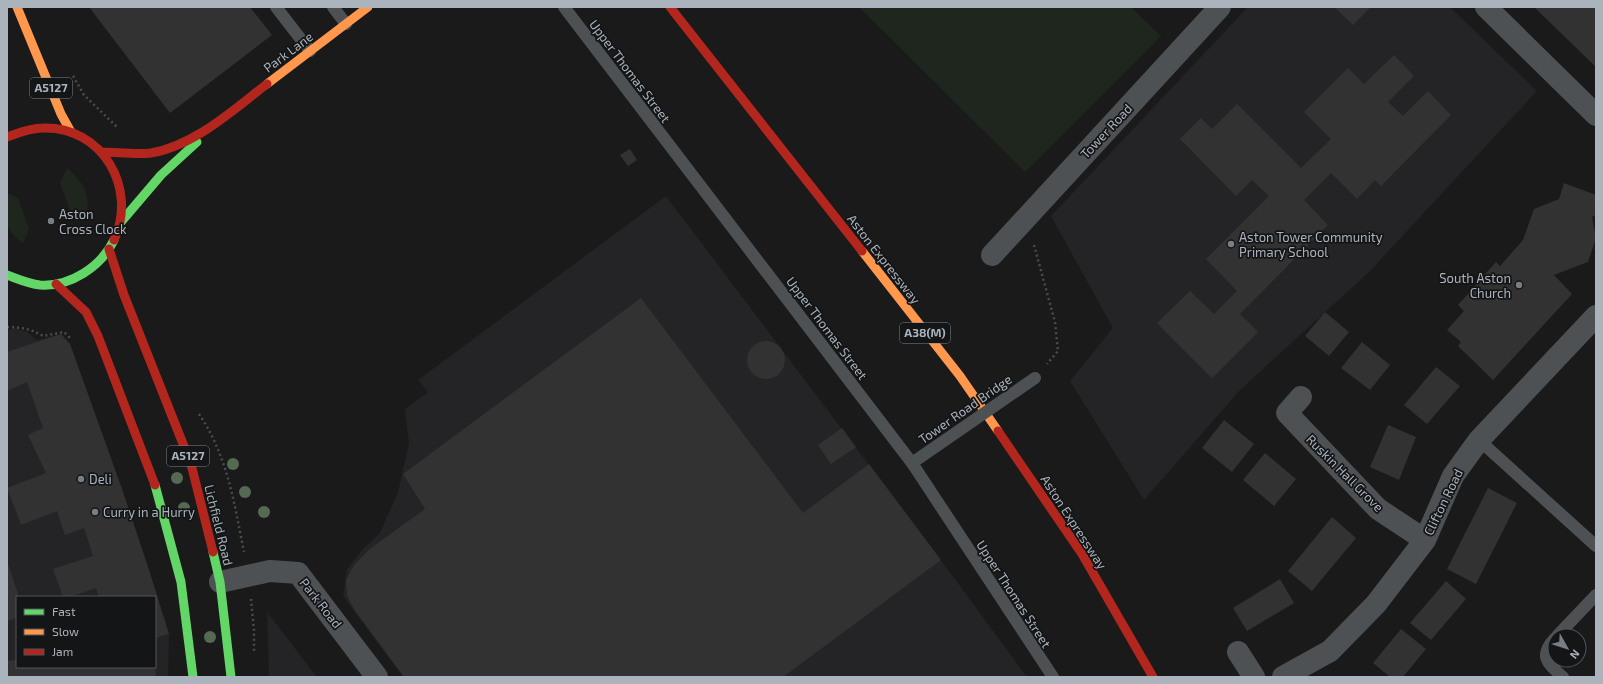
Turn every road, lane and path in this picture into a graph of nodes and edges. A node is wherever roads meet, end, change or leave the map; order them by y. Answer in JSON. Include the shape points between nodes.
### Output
{"nodes":[{"id":1,"x":17,"y":7,"type":"edge"},
{"id":2,"x":276,"y":7,"type":"edge"},
{"id":3,"x":333,"y":7,"type":"edge"},
{"id":4,"x":368,"y":7,"type":"edge"},
{"id":5,"x":564,"y":7,"type":"edge"},
{"id":6,"x":670,"y":7,"type":"edge"},
{"id":7,"x":1220,"y":7,"type":"edge"},
{"id":8,"x":1486,"y":7,"type":"edge"},
{"id":9,"x":346,"y":24,"type":"junction"},
{"id":10,"x":310,"y":51,"type":"junction"},
{"id":11,"x":1596,"y":115,"type":"edge"},
{"id":12,"x":224,"y":117,"type":"junction"},
{"id":13,"x":71,"y":132,"type":"junction"},
{"id":14,"x":7,"y":137,"type":"edge"},
{"id":15,"x":101,"y":152,"type":"junction"},
{"id":16,"x":1026,"y":216,"type":"junction"},
{"id":17,"x":121,"y":222,"type":"junction"},
{"id":18,"x":109,"y":250,"type":"junction"},
{"id":19,"x":992,"y":255,"type":"dead end"},
{"id":20,"x":7,"y":275,"type":"edge"},
{"id":21,"x":28,"y":283,"type":"junction"},
{"id":22,"x":56,"y":284,"type":"junction"},
{"id":23,"x":7,"y":286,"type":"edge"},
{"id":24,"x":1596,"y":316,"type":"edge"},
{"id":25,"x":7,"y":327,"type":"edge"},
{"id":26,"x":73,"y":341,"type":"dead end"},
{"id":27,"x":1035,"y":378,"type":"joint"},
{"id":28,"x":1301,"y":397,"type":"dead end"},
{"id":29,"x":1479,"y":440,"type":"junction"},
{"id":30,"x":912,"y":463,"type":"junction"},
{"id":31,"x":1425,"y":540,"type":"junction"},
{"id":32,"x":1596,"y":546,"type":"edge"},
{"id":33,"x":220,"y":582,"type":"junction"},
{"id":34,"x":1596,"y":595,"type":"edge"},
{"id":35,"x":1565,"y":628,"type":"edge"},
{"id":36,"x":1547,"y":648,"type":"edge"},
{"id":37,"x":1238,"y":652,"type":"dead end"},
{"id":38,"x":1547,"y":660,"type":"edge"},
{"id":39,"x":1552,"y":668,"type":"edge"},
{"id":40,"x":193,"y":677,"type":"edge"},
{"id":41,"x":231,"y":677,"type":"edge"},
{"id":42,"x":377,"y":677,"type":"edge"},
{"id":43,"x":1052,"y":677,"type":"edge"},
{"id":44,"x":1153,"y":677,"type":"edge"},
{"id":45,"x":1254,"y":677,"type":"edge"},
{"id":46,"x":1283,"y":677,"type":"edge"},
{"id":47,"x":1563,"y":677,"type":"edge"}],
"edges":[{"from":1,"to":13,"type":"main road","number":"A5127","via":[[61,114]]},
{"from":2,"to":10,"type":"lane"},
{"from":3,"to":9,"type":"lane"},
{"from":4,"to":9,"type":"main road","name":"Park Lane"},
{"from":5,"to":30,"type":"lane","name":"Upper Thomas Street"},
{"from":6,"to":44,"type":"main road","name":"Aston Expressway","number":"A38(M)","via":[[960,376],[1082,554]]},
{"from":7,"to":16,"type":"street","name":"Tower Road"},
{"from":8,"to":11,"type":"street"},
{"from":9,"to":10,"type":"main road","name":"Park Lane"},
{"from":10,"to":12,"type":"main road","name":"Park Lane"},
{"from":12,"to":15,"type":"main road","name":"Park Lane","via":[[182,144],[150,153]]},
{"from":12,"to":17,"type":"main road","name":"Park Lane","via":[[161,175]]},
{"from":13,"to":14,"type":"main road","via":[[48,128],[25,130]]},
{"from":13,"to":15,"type":"main road","via":[[87,140]]},
{"from":15,"to":17,"type":"main road","via":[[115,172],[122,196]]},
{"from":16,"to":19,"type":"street","name":"Tower Road"},
{"from":16,"to":27,"type":"path","via":[[1055,322],[1058,351]]},
{"from":17,"to":18,"type":"main road"},
{"from":18,"to":22,"type":"main road","via":[[95,266],[77,277]]},
{"from":18,"to":33,"type":"main road","name":"Lichfield Road","number":"A5127","via":[[124,295],[191,464]]},
{"from":20,"to":21,"type":"main road"},
{"from":21,"to":22,"type":"main road"},
{"from":21,"to":23,"type":"main road"},
{"from":22,"to":40,"type":"main road","number":"A5127","via":[[86,312],[98,336],[157,490],[181,582]]},
{"from":24,"to":29,"type":"street","name":"Clifton Road"},
{"from":25,"to":26,"type":"path","via":[[21,327],[43,336],[64,332]]},
{"from":27,"to":30,"type":"lane","name":"Tower Road Bridge","bridge":true},
{"from":28,"to":31,"type":"street","name":"Ruskin Hall Grove","via":[[1287,413],[1378,509]]},
{"from":29,"to":31,"type":"street","name":"Clifton Road","via":[[1453,476]]},
{"from":29,"to":32,"type":"lane"},
{"from":30,"to":43,"type":"lane","name":"Upper Thomas Street"},
{"from":31,"to":46,"type":"street","name":"Clifton Road","via":[[1376,604],[1330,651]]},
{"from":33,"to":41,"type":"main road","name":"Lichfield Road","number":"A5127"},
{"from":33,"to":42,"type":"street","name":"Park Road","via":[[270,571],[298,573]]},
{"from":34,"to":35,"type":"lane"},
{"from":36,"to":38,"type":"lane"},
{"from":37,"to":45,"type":"street"},
{"from":39,"to":47,"type":"lane"}]}
